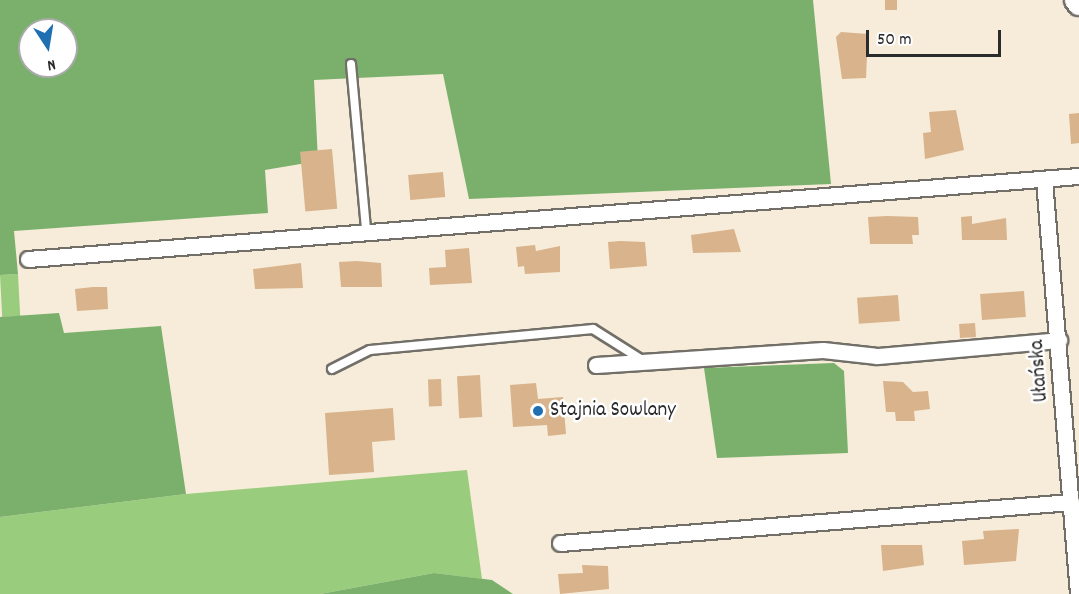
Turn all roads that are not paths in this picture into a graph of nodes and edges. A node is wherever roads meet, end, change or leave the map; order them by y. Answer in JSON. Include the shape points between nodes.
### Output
{"nodes":[{"id":1,"x":1076,"y":0,"type":"edge"},
{"id":2,"x":1079,"y":4,"type":"edge"},
{"id":3,"x":351,"y":64,"type":"dead end"},
{"id":4,"x":1079,"y":176,"type":"edge"},
{"id":5,"x":1044,"y":180,"type":"junction"},
{"id":6,"x":366,"y":229,"type":"junction"},
{"id":7,"x":28,"y":259,"type":"dead end"},
{"id":8,"x":1059,"y":340,"type":"junction"},
{"id":9,"x":644,"y":361,"type":"junction"},
{"id":10,"x":597,"y":365,"type":"dead end"},
{"id":11,"x":332,"y":369,"type":"dead end"},
{"id":12,"x":1071,"y":502,"type":"junction"},
{"id":13,"x":560,"y":543,"type":"dead end"},
{"id":14,"x":1078,"y":594,"type":"edge"}],
"edges":[{"from":1,"to":2,"type":"street"},
{"from":3,"to":6,"type":"lane"},
{"from":4,"to":5,"type":"street"},
{"from":5,"to":6,"type":"street"},
{"from":5,"to":8,"type":"street","name":"Ułańska"},
{"from":6,"to":7,"type":"street"},
{"from":8,"to":9,"type":"street","via":[[877,356],[823,350]]},
{"from":8,"to":12,"type":"street","name":"Ułańska"},
{"from":9,"to":10,"type":"street"},
{"from":9,"to":11,"type":"lane","via":[[593,329],[370,350]]},
{"from":12,"to":13,"type":"street"},
{"from":12,"to":14,"type":"street","name":"Ułańska"}]}
